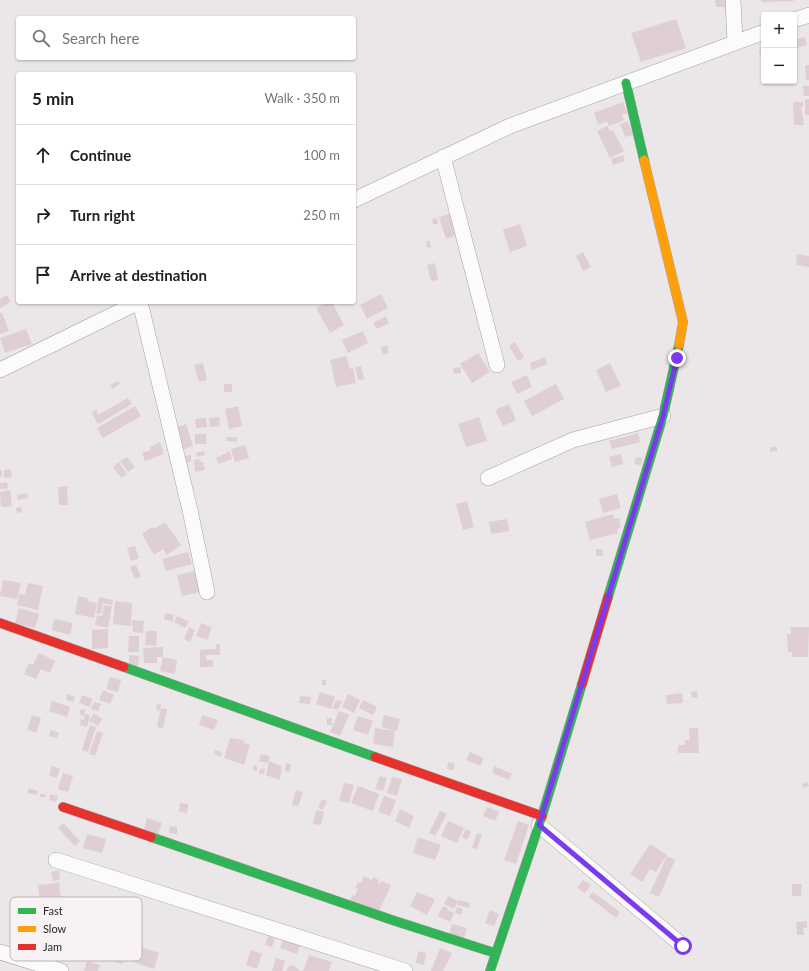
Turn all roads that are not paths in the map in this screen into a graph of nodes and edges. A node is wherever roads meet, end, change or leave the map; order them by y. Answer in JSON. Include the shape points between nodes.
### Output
{"nodes":[{"id":1,"x":734,"y":0,"type":"edge"},
{"id":2,"x":809,"y":15,"type":"edge"},
{"id":3,"x":797,"y":19,"type":"edge"},
{"id":4,"x":761,"y":33,"type":"edge"},
{"id":5,"x":735,"y":42,"type":"junction"},
{"id":6,"x":626,"y":83,"type":"junction"},
{"id":7,"x":443,"y":157,"type":"junction"},
{"id":8,"x":356,"y":199,"type":"edge"},
{"id":9,"x":136,"y":304,"type":"edge"},
{"id":10,"x":140,"y":304,"type":"edge"},
{"id":11,"x":497,"y":365,"type":"dead end"},
{"id":12,"x":0,"y":370,"type":"edge"},
{"id":13,"x":663,"y":416,"type":"junction"},
{"id":14,"x":488,"y":478,"type":"dead end"},
{"id":15,"x":207,"y":592,"type":"dead end"},
{"id":16,"x":0,"y":623,"type":"edge"},
{"id":17,"x":63,"y":807,"type":"dead end"},
{"id":18,"x":541,"y":821,"type":"junction"},
{"id":19,"x":56,"y":860,"type":"dead end"},
{"id":20,"x":683,"y":946,"type":"dead end"},
{"id":21,"x":0,"y":952,"type":"edge"},
{"id":22,"x":495,"y":953,"type":"junction"},
{"id":23,"x":10,"y":955,"type":"edge"},
{"id":24,"x":29,"y":961,"type":"edge"},
{"id":25,"x":61,"y":971,"type":"edge"},
{"id":26,"x":405,"y":971,"type":"edge"},
{"id":27,"x":490,"y":971,"type":"edge"}],
"edges":[{"from":1,"to":5,"type":"street"},
{"from":2,"to":3,"type":"street"},
{"from":4,"to":5,"type":"street"},
{"from":5,"to":6,"type":"street"},
{"from":6,"to":7,"type":"street","via":[[510,126]]},
{"from":6,"to":13,"type":"street","via":[[683,322]]},
{"from":7,"to":8,"type":"street"},
{"from":7,"to":11,"type":"street"},
{"from":9,"to":12,"type":"street"},
{"from":10,"to":15,"type":"street"},
{"from":13,"to":14,"type":"street","via":[[573,440]]},
{"from":13,"to":18,"type":"street"},
{"from":16,"to":18,"type":"street"},
{"from":17,"to":22,"type":"street","via":[[394,921]]},
{"from":18,"to":20,"type":"street"},
{"from":18,"to":22,"type":"street"},
{"from":19,"to":26,"type":"street"},
{"from":21,"to":23,"type":"street"},
{"from":22,"to":27,"type":"street"},
{"from":24,"to":25,"type":"street"}]}
